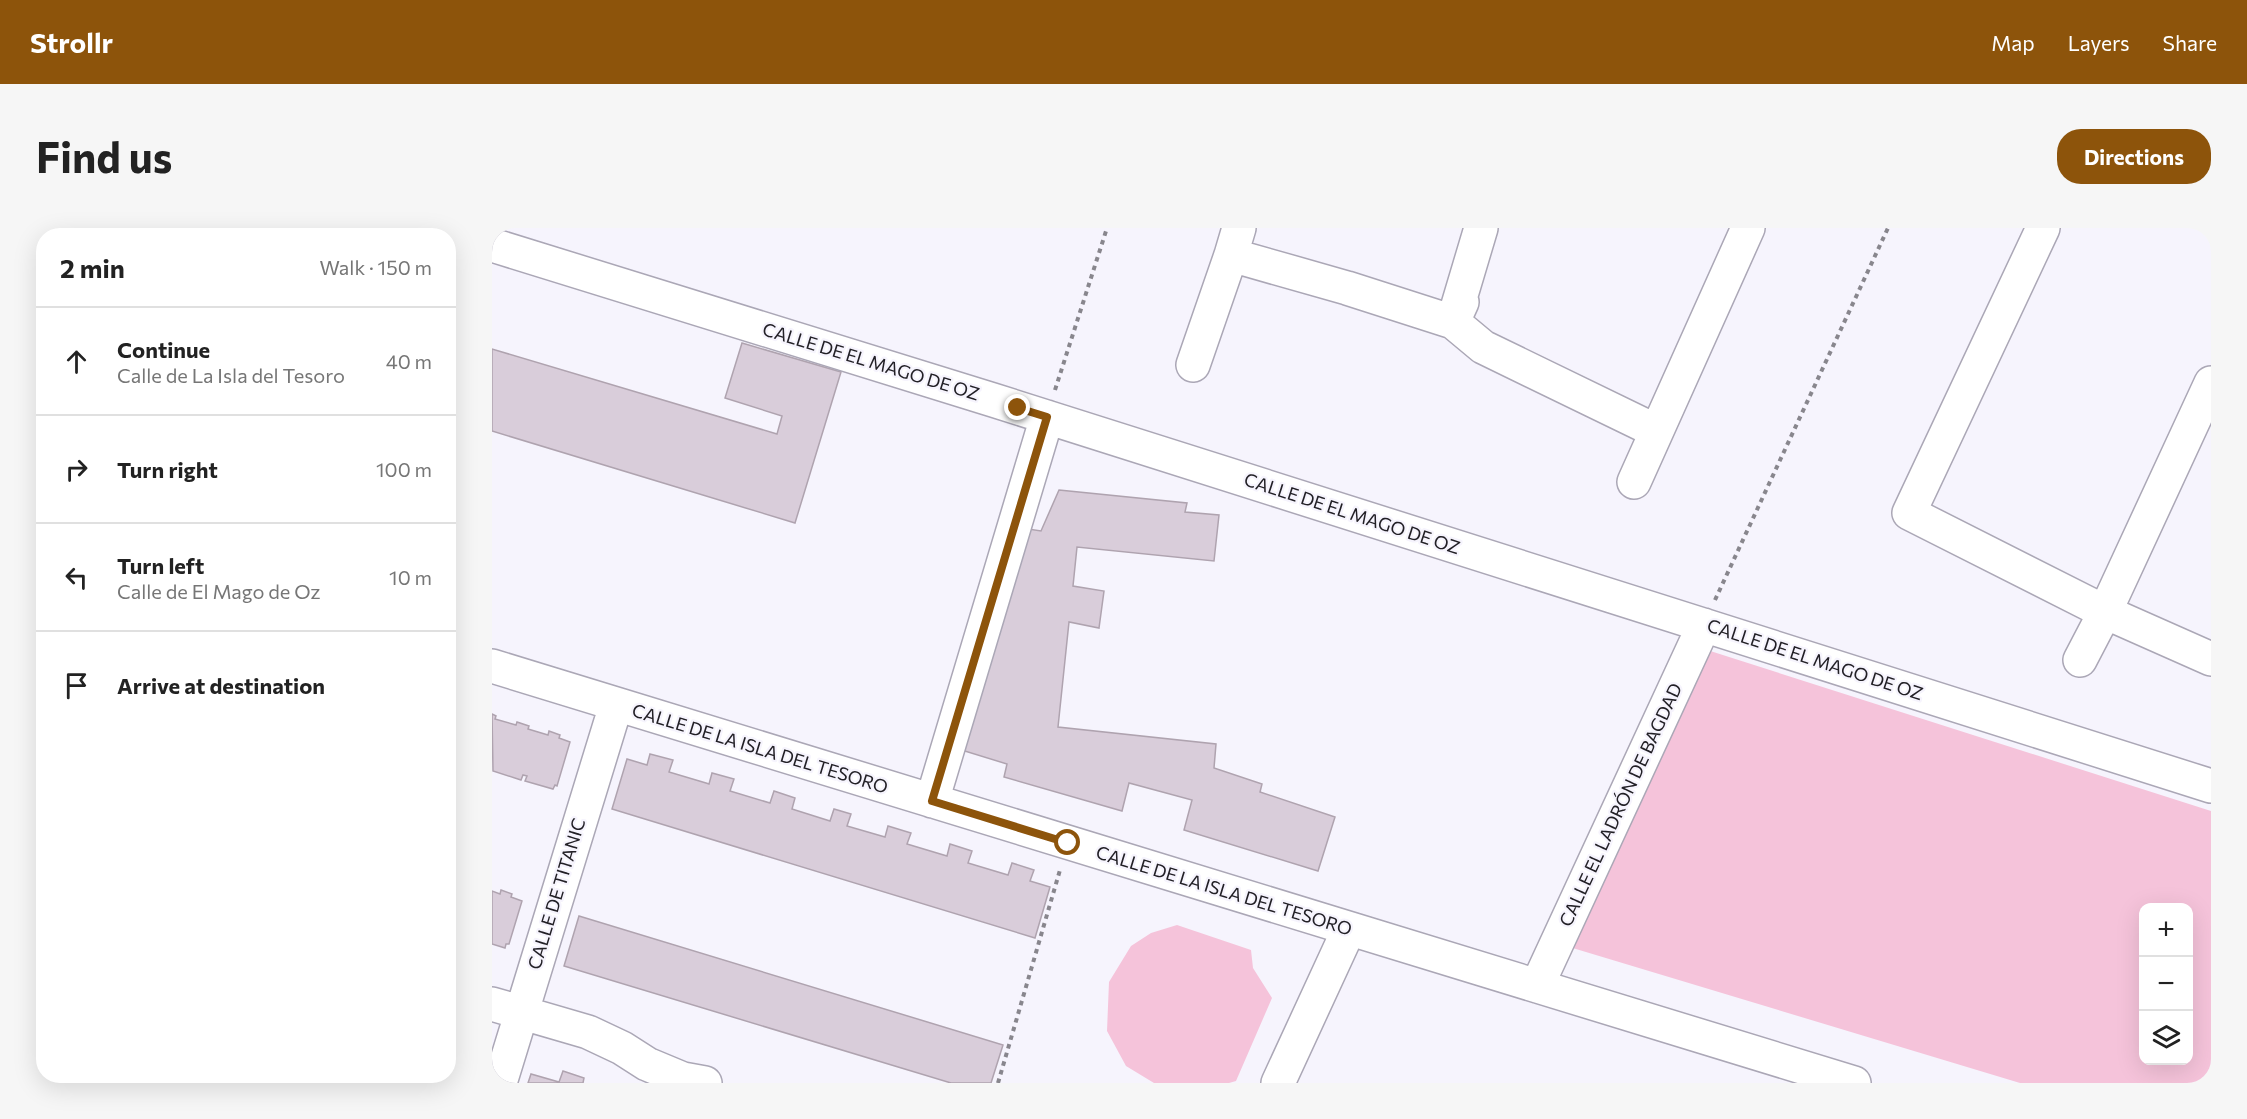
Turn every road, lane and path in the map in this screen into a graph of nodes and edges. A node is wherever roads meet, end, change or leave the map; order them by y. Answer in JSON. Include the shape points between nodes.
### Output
{"nodes":[{"id":1,"x":1107,"y":228,"type":"edge"},
{"id":2,"x":1481,"y":228,"type":"edge"},
{"id":3,"x":1496,"y":228,"type":"edge"},
{"id":4,"x":1748,"y":228,"type":"edge"},
{"id":5,"x":1888,"y":228,"type":"edge"},
{"id":6,"x":2043,"y":228,"type":"edge"},
{"id":7,"x":1235,"y":242,"type":"edge"},
{"id":8,"x":492,"y":245,"type":"edge"},
{"id":9,"x":1453,"y":322,"type":"junction"},
{"id":10,"x":1193,"y":365,"type":"dead end"},
{"id":11,"x":2211,"y":383,"type":"edge"},
{"id":12,"x":1047,"y":417,"type":"junction"},
{"id":13,"x":1656,"y":431,"type":"junction"},
{"id":14,"x":1634,"y":482,"type":"dead end"},
{"id":15,"x":2105,"y":612,"type":"junction"},
{"id":16,"x":1704,"y":625,"type":"junction"},
{"id":17,"x":2211,"y":659,"type":"edge"},
{"id":18,"x":2080,"y":660,"type":"dead end"},
{"id":19,"x":492,"y":666,"type":"edge"},
{"id":20,"x":615,"y":705,"type":"junction"},
{"id":21,"x":2211,"y":786,"type":"edge"},
{"id":22,"x":932,"y":801,"type":"junction"},
{"id":23,"x":1068,"y":843,"type":"junction"},
{"id":24,"x":1349,"y":929,"type":"junction"},
{"id":25,"x":1537,"y":986,"type":"junction"},
{"id":26,"x":506,"y":1008,"type":"edge"},
{"id":27,"x":500,"y":1083,"type":"edge"},
{"id":28,"x":705,"y":1083,"type":"edge"},
{"id":29,"x":998,"y":1083,"type":"edge"},
{"id":30,"x":1278,"y":1083,"type":"edge"},
{"id":31,"x":1854,"y":1083,"type":"edge"}],
"edges":[{"from":1,"to":12,"type":"path"},
{"from":2,"to":9,"type":"street"},
{"from":3,"to":9,"type":"street"},
{"from":4,"to":13,"type":"street"},
{"from":5,"to":16,"type":"path"},
{"from":6,"to":15,"type":"street","via":[[1909,513]]},
{"from":7,"to":9,"type":"street","via":[[1324,281]]},
{"from":7,"to":10,"type":"street"},
{"from":8,"to":12,"type":"street","name":"CALLE DE EL MAGO DE OZ"},
{"from":9,"to":13,"type":"street","via":[[1483,347]]},
{"from":11,"to":15,"type":"street"},
{"from":12,"to":16,"type":"street","name":"CALLE DE EL MAGO DE OZ"},
{"from":12,"to":22,"type":"street"},
{"from":13,"to":14,"type":"street"},
{"from":15,"to":17,"type":"street"},
{"from":15,"to":18,"type":"street"},
{"from":16,"to":21,"type":"street","name":"CALLE DE EL MAGO DE OZ"},
{"from":16,"to":25,"type":"street","name":"CALLE EL LADRÓN DE BAGDAD"},
{"from":19,"to":20,"type":"street","name":"CALLE DE LA ISLA DEL TESORO"},
{"from":20,"to":22,"type":"street","name":"CALLE DE LA ISLA DEL TESORO"},
{"from":20,"to":26,"type":"street","name":"CALLE DE TITANIC"},
{"from":22,"to":23,"type":"street","name":"CALLE DE LA ISLA DEL TESORO"},
{"from":23,"to":24,"type":"street","name":"CALLE DE LA ISLA DEL TESORO"},
{"from":23,"to":29,"type":"path"},
{"from":24,"to":25,"type":"street","name":"CALLE DE LA ISLA DEL TESORO"},
{"from":24,"to":30,"type":"street"},
{"from":25,"to":31,"type":"street","name":"CALLE DE LA ISLA DEL TESORO"},
{"from":26,"to":27,"type":"street","name":"CALLE DE TITANIC"},
{"from":26,"to":28,"type":"street","via":[[588,1032],[647,1064]]}]}
